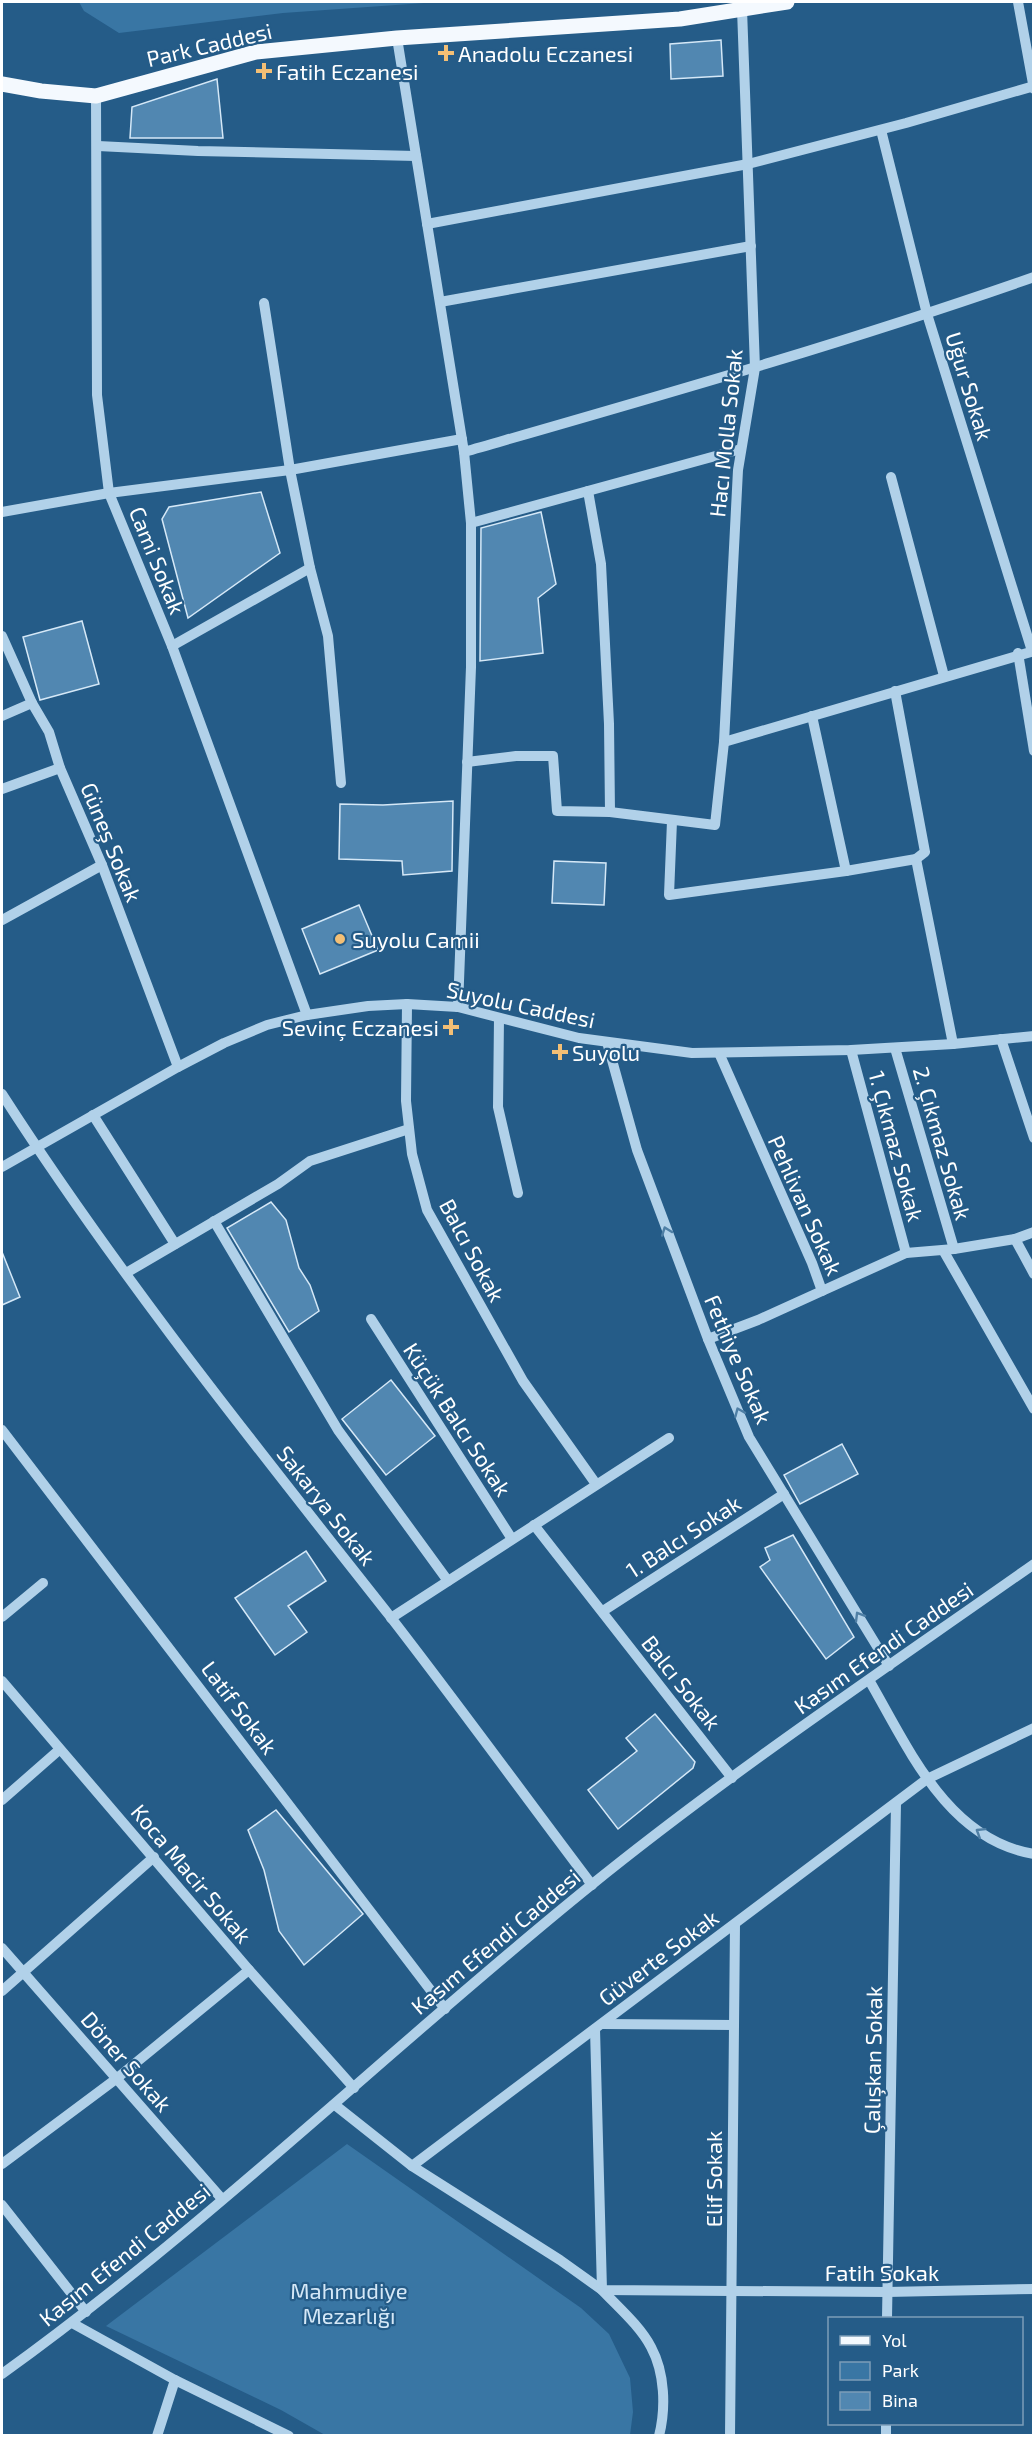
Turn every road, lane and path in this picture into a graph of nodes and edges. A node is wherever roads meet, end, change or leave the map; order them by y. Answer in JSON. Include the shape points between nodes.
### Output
{"nodes":[{"id":1,"x":787,"y":2,"type":"edge"},
{"id":2,"x":1018,"y":2,"type":"edge"},
{"id":3,"x":742,"y":9,"type":"junction"},
{"id":4,"x":397,"y":38,"type":"junction"},
{"id":5,"x":2,"y":84,"type":"edge"},
{"id":6,"x":1033,"y":87,"type":"edge"},
{"id":7,"x":96,"y":96,"type":"junction"},
{"id":8,"x":881,"y":130,"type":"junction"},
{"id":9,"x":98,"y":146,"type":"junction"},
{"id":10,"x":416,"y":156,"type":"junction"},
{"id":11,"x":748,"y":164,"type":"junction"},
{"id":12,"x":427,"y":224,"type":"junction"},
{"id":13,"x":751,"y":246,"type":"junction"},
{"id":14,"x":1034,"y":277,"type":"edge"},
{"id":15,"x":440,"y":302,"type":"junction"},
{"id":16,"x":264,"y":303,"type":"dead end"},
{"id":17,"x":927,"y":314,"type":"junction"},
{"id":18,"x":754,"y":368,"type":"junction"},
{"id":19,"x":462,"y":439,"type":"junction"},
{"id":20,"x":741,"y":449,"type":"junction"},
{"id":21,"x":464,"y":452,"type":"junction"},
{"id":22,"x":290,"y":470,"type":"junction"},
{"id":23,"x":891,"y":477,"type":"dead end"},
{"id":24,"x":588,"y":491,"type":"junction"},
{"id":25,"x":110,"y":493,"type":"junction"},
{"id":26,"x":2,"y":512,"type":"edge"},
{"id":27,"x":471,"y":523,"type":"junction"},
{"id":28,"x":310,"y":568,"type":"junction"},
{"id":29,"x":2,"y":636,"type":"edge"},
{"id":30,"x":172,"y":646,"type":"junction"},
{"id":31,"x":1033,"y":651,"type":"edge"},
{"id":32,"x":1018,"y":653,"type":"junction"},
{"id":33,"x":944,"y":676,"type":"junction"},
{"id":34,"x":895,"y":691,"type":"junction"},
{"id":35,"x":32,"y":703,"type":"junction"},
{"id":36,"x":2,"y":716,"type":"edge"},
{"id":37,"x":812,"y":716,"type":"junction"},
{"id":38,"x":724,"y":742,"type":"junction"},
{"id":39,"x":1034,"y":751,"type":"edge"},
{"id":40,"x":467,"y":762,"type":"junction"},
{"id":41,"x":60,"y":768,"type":"junction"},
{"id":42,"x":341,"y":783,"type":"dead end"},
{"id":43,"x":2,"y":789,"type":"edge"},
{"id":44,"x":610,"y":812,"type":"junction"},
{"id":45,"x":672,"y":821,"type":"junction"},
{"id":46,"x":916,"y":859,"type":"junction"},
{"id":47,"x":102,"y":865,"type":"junction"},
{"id":48,"x":846,"y":871,"type":"junction"},
{"id":49,"x":2,"y":920,"type":"edge"},
{"id":50,"x":407,"y":1004,"type":"junction"},
{"id":51,"x":458,"y":1007,"type":"junction"},
{"id":52,"x":308,"y":1015,"type":"junction"},
{"id":53,"x":499,"y":1018,"type":"junction"},
{"id":54,"x":1034,"y":1035,"type":"edge"},
{"id":55,"x":1001,"y":1039,"type":"junction"},
{"id":56,"x":607,"y":1042,"type":"junction"},
{"id":57,"x":953,"y":1044,"type":"junction"},
{"id":58,"x":895,"y":1048,"type":"junction"},
{"id":59,"x":851,"y":1050,"type":"junction"},
{"id":60,"x":719,"y":1053,"type":"junction"},
{"id":61,"x":178,"y":1067,"type":"junction"},
{"id":62,"x":2,"y":1094,"type":"edge"},
{"id":63,"x":93,"y":1115,"type":"junction"},
{"id":64,"x":409,"y":1129,"type":"junction"},
{"id":65,"x":1034,"y":1138,"type":"edge"},
{"id":66,"x":36,"y":1147,"type":"junction"},
{"id":67,"x":2,"y":1167,"type":"edge"},
{"id":68,"x":518,"y":1193,"type":"dead end"},
{"id":69,"x":214,"y":1221,"type":"junction"},
{"id":70,"x":1034,"y":1232,"type":"edge"},
{"id":71,"x":1016,"y":1239,"type":"junction"},
{"id":72,"x":175,"y":1244,"type":"junction"},
{"id":73,"x":948,"y":1249,"type":"junction"},
{"id":74,"x":906,"y":1253,"type":"junction"},
{"id":75,"x":126,"y":1273,"type":"junction"},
{"id":76,"x":1034,"y":1274,"type":"edge"},
{"id":77,"x":822,"y":1291,"type":"junction"},
{"id":78,"x":370,"y":1319,"type":"dead end"},
{"id":79,"x":708,"y":1340,"type":"junction"},
{"id":80,"x":1034,"y":1409,"type":"edge"},
{"id":81,"x":3,"y":1435,"type":"edge"},
{"id":82,"x":669,"y":1438,"type":"dead end"},
{"id":83,"x":596,"y":1484,"type":"junction"},
{"id":84,"x":784,"y":1494,"type":"junction"},
{"id":85,"x":534,"y":1525,"type":"junction"},
{"id":86,"x":512,"y":1539,"type":"junction"},
{"id":87,"x":1034,"y":1564,"type":"edge"},
{"id":88,"x":448,"y":1581,"type":"junction"},
{"id":89,"x":43,"y":1582,"type":"dead end"},
{"id":90,"x":603,"y":1611,"type":"junction"},
{"id":91,"x":2,"y":1617,"type":"edge"},
{"id":92,"x":391,"y":1618,"type":"junction"},
{"id":93,"x":889,"y":1666,"type":"junction"},
{"id":94,"x":869,"y":1680,"type":"junction"},
{"id":95,"x":2,"y":1682,"type":"edge"},
{"id":96,"x":1034,"y":1728,"type":"edge"},
{"id":97,"x":59,"y":1750,"type":"junction"},
{"id":98,"x":732,"y":1778,"type":"junction"},
{"id":99,"x":927,"y":1779,"type":"junction"},
{"id":100,"x":2,"y":1800,"type":"edge"},
{"id":101,"x":896,"y":1803,"type":"junction"},
{"id":102,"x":1034,"y":1854,"type":"edge"},
{"id":103,"x":154,"y":1857,"type":"junction"},
{"id":104,"x":592,"y":1885,"type":"junction"},
{"id":105,"x":735,"y":1924,"type":"junction"},
{"id":106,"x":2,"y":1948,"type":"edge"},
{"id":107,"x":249,"y":1970,"type":"junction"},
{"id":108,"x":23,"y":1973,"type":"junction"},
{"id":109,"x":2,"y":1991,"type":"edge"},
{"id":110,"x":445,"y":2009,"type":"junction"},
{"id":111,"x":734,"y":2025,"type":"junction"},
{"id":112,"x":598,"y":2026,"type":"junction"},
{"id":113,"x":116,"y":2079,"type":"junction"},
{"id":114,"x":354,"y":2088,"type":"junction"},
{"id":115,"x":335,"y":2105,"type":"junction"},
{"id":116,"x":2,"y":2164,"type":"edge"},
{"id":117,"x":412,"y":2166,"type":"junction"},
{"id":118,"x":222,"y":2199,"type":"junction"},
{"id":119,"x":2,"y":2205,"type":"edge"},
{"id":120,"x":1034,"y":2289,"type":"edge"},
{"id":121,"x":602,"y":2290,"type":"junction"},
{"id":122,"x":732,"y":2291,"type":"junction"},
{"id":123,"x":887,"y":2292,"type":"junction"},
{"id":124,"x":86,"y":2312,"type":"junction"},
{"id":125,"x":887,"y":2317,"type":"edge"},
{"id":126,"x":72,"y":2323,"type":"junction"},
{"id":127,"x":2,"y":2374,"type":"edge"},
{"id":128,"x":175,"y":2380,"type":"junction"},
{"id":129,"x":157,"y":2436,"type":"edge"},
{"id":130,"x":289,"y":2436,"type":"edge"},
{"id":131,"x":659,"y":2436,"type":"edge"},
{"id":132,"x":730,"y":2436,"type":"edge"}],
"edges":[{"from":1,"to":3,"type":"main road","name":"Park Caddesi"},
{"from":2,"to":6,"type":"street"},
{"from":3,"to":4,"type":"main road","name":"Park Caddesi","via":[[680,19]]},
{"from":3,"to":11,"type":"street","name":"Hacı Molla Sokak"},
{"from":4,"to":7,"type":"main road","name":"Park Caddesi","via":[[256,52]]},
{"from":4,"to":10,"type":"street"},
{"from":5,"to":7,"type":"main road","name":"Park Caddesi"},
{"from":6,"to":8,"type":"street"},
{"from":7,"to":9,"type":"street","name":"Cami Sokak"},
{"from":8,"to":11,"type":"street"},
{"from":8,"to":17,"type":"street","name":"Uğur Sokak"},
{"from":9,"to":10,"type":"street"},
{"from":9,"to":25,"type":"street","name":"Cami Sokak","via":[[97,395]]},
{"from":10,"to":12,"type":"street"},
{"from":11,"to":12,"type":"street"},
{"from":11,"to":13,"type":"street","name":"Hacı Molla Sokak"},
{"from":12,"to":15,"type":"street"},
{"from":13,"to":15,"type":"street"},
{"from":13,"to":18,"type":"street","name":"Hacı Molla Sokak"},
{"from":14,"to":17,"type":"street"},
{"from":15,"to":19,"type":"street"},
{"from":16,"to":22,"type":"street"},
{"from":17,"to":18,"type":"street"},
{"from":17,"to":31,"type":"street","name":"Uğur Sokak"},
{"from":18,"to":20,"type":"street","name":"Hacı Molla Sokak"},
{"from":18,"to":21,"type":"street"},
{"from":19,"to":21,"type":"street"},
{"from":19,"to":22,"type":"street"},
{"from":20,"to":24,"type":"street"},
{"from":20,"to":38,"type":"street","name":"Hacı Molla Sokak"},
{"from":21,"to":27,"type":"street"},
{"from":22,"to":25,"type":"street"},
{"from":22,"to":28,"type":"street"},
{"from":23,"to":33,"type":"street"},
{"from":24,"to":27,"type":"street"},
{"from":24,"to":44,"type":"street","via":[[601,564]]},
{"from":25,"to":26,"type":"street"},
{"from":25,"to":30,"type":"street","name":"Cami Sokak"},
{"from":27,"to":40,"type":"street"},
{"from":28,"to":30,"type":"street"},
{"from":28,"to":42,"type":"street","via":[[328,636]]},
{"from":29,"to":35,"type":"street","name":"Güneş Sokak"},
{"from":30,"to":52,"type":"street","name":"Cami Sokak"},
{"from":31,"to":32,"type":"street"},
{"from":32,"to":33,"type":"street"},
{"from":32,"to":39,"type":"street"},
{"from":33,"to":34,"type":"street"},
{"from":34,"to":37,"type":"street"},
{"from":34,"to":46,"type":"street","via":[[925,852]]},
{"from":35,"to":36,"type":"street"},
{"from":35,"to":41,"type":"street","name":"Güneş Sokak","via":[[49,732]]},
{"from":37,"to":38,"type":"street"},
{"from":37,"to":48,"type":"street"},
{"from":38,"to":45,"type":"street","name":"Hacı Molla Sokak","via":[[715,825]]},
{"from":40,"to":44,"type":"street","via":[[553,756],[557,811]]},
{"from":40,"to":51,"type":"street"},
{"from":41,"to":43,"type":"street"},
{"from":41,"to":47,"type":"street","name":"Güneş Sokak"},
{"from":44,"to":45,"type":"street"},
{"from":45,"to":48,"type":"street","via":[[669,895]]},
{"from":46,"to":48,"type":"street"},
{"from":46,"to":57,"type":"street"},
{"from":47,"to":49,"type":"street"},
{"from":47,"to":61,"type":"street","name":"Güneş Sokak"},
{"from":50,"to":51,"type":"street","name":"Suyolu Caddesi"},
{"from":50,"to":52,"type":"street","name":"Suyolu Caddesi"},
{"from":50,"to":64,"type":"street","name":"Balcı Sokak"},
{"from":51,"to":53,"type":"street","name":"Suyolu Caddesi"},
{"from":52,"to":61,"type":"street","name":"Suyolu Caddesi","via":[[267,1025]]},
{"from":53,"to":56,"type":"street","name":"Suyolu Caddesi"},
{"from":53,"to":68,"type":"street","via":[[498,1107]]},
{"from":54,"to":55,"type":"street","name":"Suyolu Caddesi"},
{"from":55,"to":57,"type":"street","name":"Suyolu Caddesi"},
{"from":55,"to":65,"type":"street"},
{"from":56,"to":60,"type":"street","name":"Suyolu Caddesi"},
{"from":79,"to":56,"type":"street","name":"Fethiye Sokak","one_way":true,"via":[[636,1150]]},
{"from":57,"to":58,"type":"street","name":"Suyolu Caddesi"},
{"from":58,"to":59,"type":"street","name":"Suyolu Caddesi"},
{"from":58,"to":73,"type":"street","name":"2. Çıkmaz Sokak"},
{"from":59,"to":60,"type":"street","name":"Suyolu Caddesi"},
{"from":59,"to":74,"type":"street","name":"1. Çıkmaz Sokak"},
{"from":60,"to":77,"type":"street","name":"Pehlivan Sokak"},
{"from":61,"to":63,"type":"street","name":"Suyolu Caddesi"},
{"from":62,"to":66,"type":"street","name":"Sakarya Sokak"},
{"from":63,"to":66,"type":"street","name":"Suyolu Caddesi"},
{"from":63,"to":72,"type":"street"},
{"from":64,"to":69,"type":"street","via":[[310,1161]]},
{"from":64,"to":83,"type":"street","name":"Balcı Sokak","via":[[427,1210],[524,1381]]},
{"from":66,"to":67,"type":"street","name":"Suyolu Caddesi"},
{"from":66,"to":75,"type":"street","name":"Sakarya Sokak"},
{"from":69,"to":72,"type":"street"},
{"from":69,"to":88,"type":"street","via":[[338,1430]]},
{"from":70,"to":71,"type":"street"},
{"from":71,"to":73,"type":"street"},
{"from":71,"to":76,"type":"street"},
{"from":72,"to":75,"type":"street"},
{"from":73,"to":74,"type":"street"},
{"from":73,"to":80,"type":"street","name":"2. Çıkmaz Sokak"},
{"from":74,"to":77,"type":"street"},
{"from":75,"to":92,"type":"street","name":"Sakarya Sokak","via":[[191,1364]]},
{"from":77,"to":79,"type":"street","name":"Pehlivan Sokak"},
{"from":78,"to":86,"type":"street","name":"Küçük Balcı Sokak"},
{"from":84,"to":79,"type":"street","name":"Fethiye Sokak","one_way":true,"via":[[749,1437]]},
{"from":81,"to":110,"type":"street","name":"Latif Sokak","via":[[115,1575]]},
{"from":82,"to":83,"type":"street"},
{"from":83,"to":85,"type":"street"},
{"from":84,"to":90,"type":"street","name":"1. Balcı Sokak"},
{"from":93,"to":84,"type":"street","name":"Fethiye Sokak","one_way":true},
{"from":85,"to":86,"type":"street"},
{"from":85,"to":90,"type":"street","name":"Balcı Sokak"},
{"from":86,"to":88,"type":"street"},
{"from":87,"to":93,"type":"street","name":"Kasım Efendi Caddesi"},
{"from":88,"to":92,"type":"street"},
{"from":89,"to":91,"type":"street"},
{"from":90,"to":98,"type":"street","name":"Balcı Sokak"},
{"from":92,"to":104,"type":"street","name":"Sakarya Sokak"},
{"from":93,"to":94,"type":"street","name":"Kasım Efendi Caddesi"},
{"from":94,"to":98,"type":"street","name":"Kasım Efendi Caddesi"},
{"from":94,"to":99,"type":"street"},
{"from":95,"to":97,"type":"street","name":"Koca Macir Sokak"},
{"from":96,"to":99,"type":"street","name":"Güverte Sokak"},
{"from":97,"to":100,"type":"street"},
{"from":97,"to":103,"type":"street","name":"Koca Macir Sokak"},
{"from":98,"to":104,"type":"street","name":"Kasım Efendi Caddesi"},
{"from":99,"to":101,"type":"street","name":"Güverte Sokak"},
{"from":102,"to":99,"type":"street","one_way":true,"via":[[1016,1851],[976,1832]]},
{"from":101,"to":105,"type":"street","name":"Güverte Sokak"},
{"from":101,"to":123,"type":"street","name":"Çalışkan Sokak"},
{"from":103,"to":107,"type":"street","name":"Koca Macir Sokak"},
{"from":103,"to":108,"type":"street"},
{"from":104,"to":110,"type":"street","name":"Kasım Efendi Caddesi"},
{"from":105,"to":111,"type":"street","name":"Elif Sokak"},
{"from":105,"to":112,"type":"street","name":"Güverte Sokak"},
{"from":106,"to":108,"type":"street","name":"Döner Sokak"},
{"from":107,"to":113,"type":"street"},
{"from":107,"to":114,"type":"street","name":"Koca Macir Sokak"},
{"from":108,"to":109,"type":"street"},
{"from":108,"to":113,"type":"street","name":"Döner Sokak"},
{"from":110,"to":114,"type":"street","name":"Kasım Efendi Caddesi"},
{"from":111,"to":112,"type":"street"},
{"from":111,"to":122,"type":"street","name":"Elif Sokak"},
{"from":112,"to":117,"type":"street","name":"Güverte Sokak"},
{"from":112,"to":121,"type":"street"},
{"from":113,"to":116,"type":"street"},
{"from":113,"to":118,"type":"street","name":"Döner Sokak"},
{"from":114,"to":115,"type":"street","name":"Kasım Efendi Caddesi"},
{"from":115,"to":117,"type":"street"},
{"from":115,"to":118,"type":"street","name":"Kasım Efendi Caddesi"},
{"from":117,"to":121,"type":"street"},
{"from":118,"to":124,"type":"street","name":"Kasım Efendi Caddesi"},
{"from":119,"to":124,"type":"street"},
{"from":120,"to":123,"type":"street","name":"Fatih Sokak"},
{"from":121,"to":122,"type":"street","name":"Fatih Sokak"},
{"from":121,"to":131,"type":"street","via":[[652,2348],[663,2384],[664,2419]]},
{"from":122,"to":123,"type":"street","name":"Fatih Sokak"},
{"from":122,"to":132,"type":"street","name":"Elif Sokak"},
{"from":123,"to":125,"type":"street","name":"Çalışkan Sokak"},
{"from":124,"to":126,"type":"street","name":"Kasım Efendi Caddesi"},
{"from":126,"to":127,"type":"street","name":"Kasım Efendi Caddesi"},
{"from":126,"to":128,"type":"street"},
{"from":128,"to":129,"type":"street"},
{"from":128,"to":130,"type":"street"}]}
